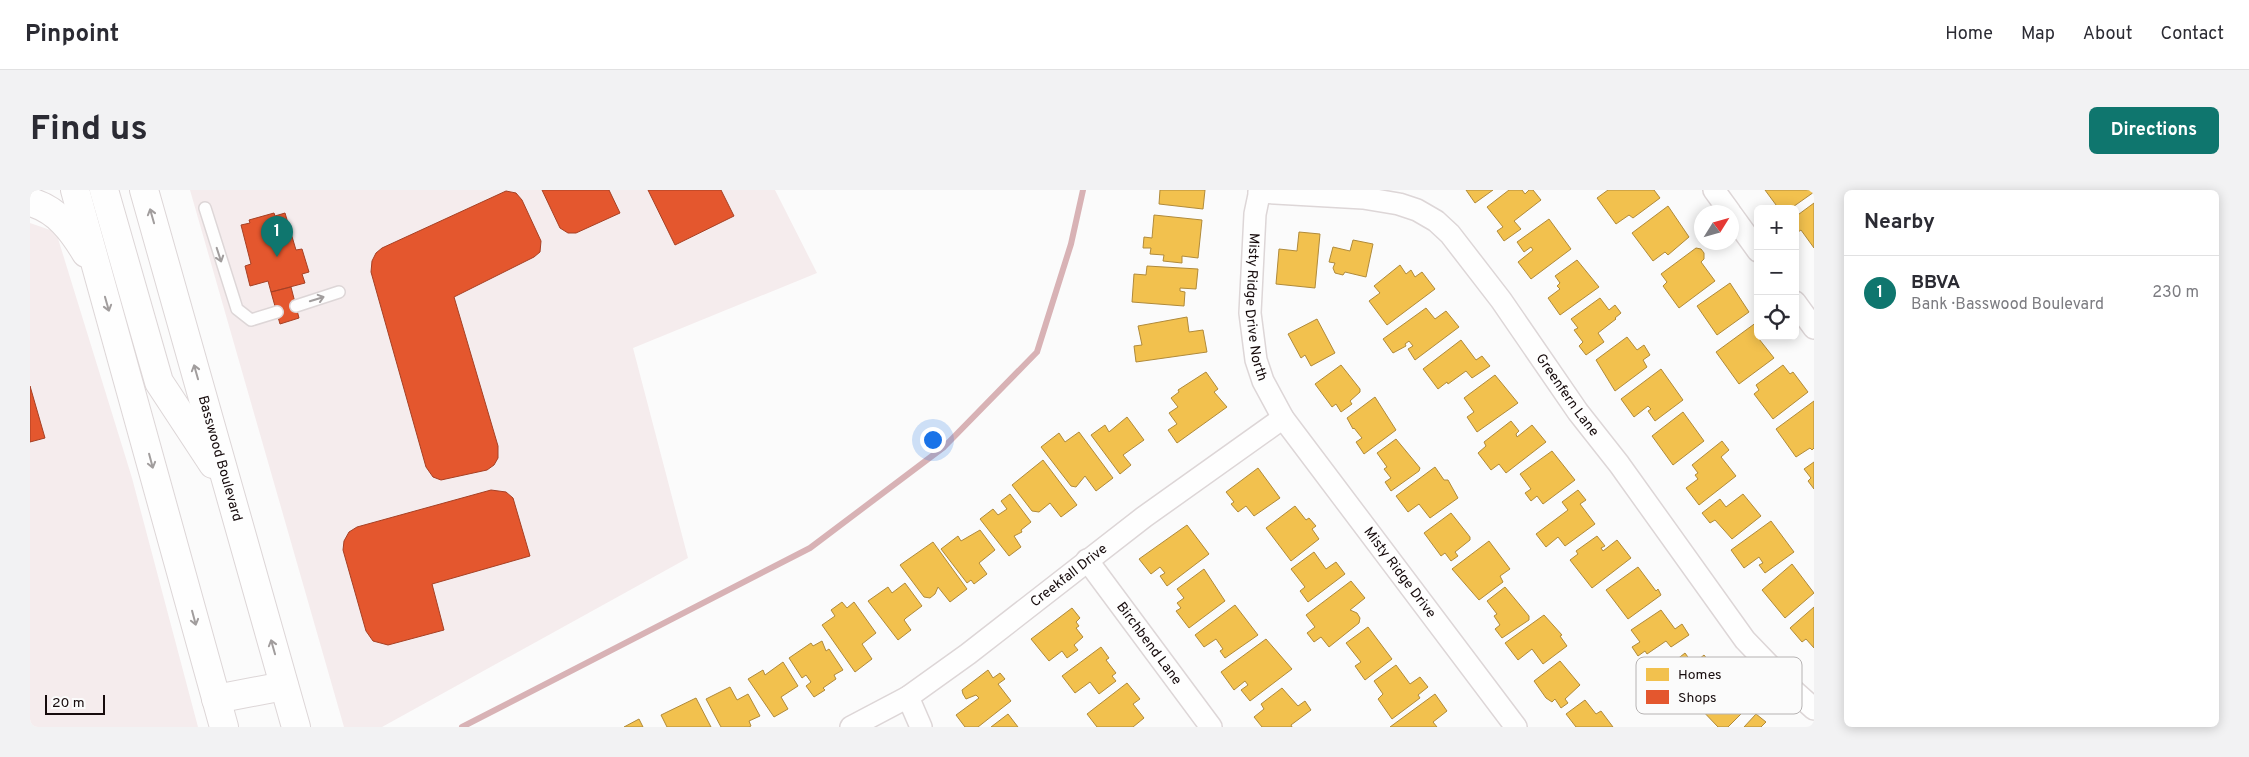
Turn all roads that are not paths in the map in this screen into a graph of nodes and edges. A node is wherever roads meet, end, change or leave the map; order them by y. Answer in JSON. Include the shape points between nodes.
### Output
{"nodes":[{"id":1,"x":76,"y":190,"type":"edge"},
{"id":2,"x":104,"y":190,"type":"edge"},
{"id":3,"x":144,"y":190,"type":"edge"},
{"id":4,"x":1714,"y":190,"type":"edge"},
{"id":5,"x":1259,"y":191,"type":"edge"},
{"id":6,"x":30,"y":202,"type":"edge"},
{"id":7,"x":1725,"y":205,"type":"edge"},
{"id":8,"x":205,"y":208,"type":"dead end"},
{"id":9,"x":1739,"y":225,"type":"edge"},
{"id":10,"x":1757,"y":250,"type":"edge"},
{"id":11,"x":99,"y":276,"type":"junction"},
{"id":12,"x":339,"y":292,"type":"dead end"},
{"id":13,"x":296,"y":306,"type":"dead end"},
{"id":14,"x":1799,"y":307,"type":"edge"},
{"id":15,"x":277,"y":312,"type":"dead end"},
{"id":16,"x":1814,"y":328,"type":"edge"},
{"id":17,"x":1283,"y":418,"type":"junction"},
{"id":18,"x":228,"y":486,"type":"junction"},
{"id":19,"x":1087,"y":560,"type":"junction"},
{"id":20,"x":1761,"y":657,"type":"edge"},
{"id":21,"x":284,"y":686,"type":"junction"},
{"id":22,"x":908,"y":697,"type":"junction"},
{"id":23,"x":1802,"y":698,"type":"edge"},
{"id":24,"x":216,"y":699,"type":"junction"},
{"id":25,"x":1814,"y":709,"type":"edge"},
{"id":26,"x":224,"y":727,"type":"edge"},
{"id":27,"x":296,"y":727,"type":"edge"},
{"id":28,"x":851,"y":727,"type":"edge"},
{"id":29,"x":921,"y":727,"type":"edge"},
{"id":30,"x":1211,"y":727,"type":"edge"},
{"id":31,"x":1516,"y":727,"type":"edge"}],
"edges":[{"from":1,"to":11,"type":"main road"},
{"from":2,"to":18,"type":"main road","via":[[159,382]]},
{"from":18,"to":3,"type":"main road","name":"Basswood Boulevard","one_way":true},
{"from":4,"to":7,"type":"street"},
{"from":5,"to":17,"type":"street","name":"Misty Ridge Drive North","via":[[1250,312],[1256,360]]},
{"from":5,"to":20,"type":"street","name":"Greenfern Lane","via":[[1363,198],[1399,204],[1436,221],[1450,234],[1501,300],[1578,412],[1745,640]]},
{"from":6,"to":11,"type":"main road","via":[[52,211],[73,232]]},
{"from":8,"to":15,"type":"lane","one_way":true,"via":[[237,309],[251,320]]},
{"from":9,"to":10,"type":"street"},
{"from":11,"to":24,"type":"main road","one_way":true},
{"from":13,"to":12,"type":"lane","one_way":true},
{"from":14,"to":16,"type":"street"},
{"from":17,"to":19,"type":"street","name":"Creekfall Drive"},
{"from":17,"to":31,"type":"street","name":"Misty Ridge Drive"},
{"from":21,"to":18,"type":"main road","name":"Basswood Boulevard","one_way":true},
{"from":19,"to":22,"type":"street","name":"Creekfall Drive"},
{"from":19,"to":30,"type":"street","name":"Birchbend Lane"},
{"from":21,"to":24,"type":"main road"},
{"from":21,"to":27,"type":"main road","name":"Basswood Boulevard"},
{"from":22,"to":28,"type":"street","name":"Creekfall Drive"},
{"from":22,"to":29,"type":"street"},
{"from":23,"to":25,"type":"street","name":"Greenfern Lane"},
{"from":24,"to":26,"type":"main road"}]}
